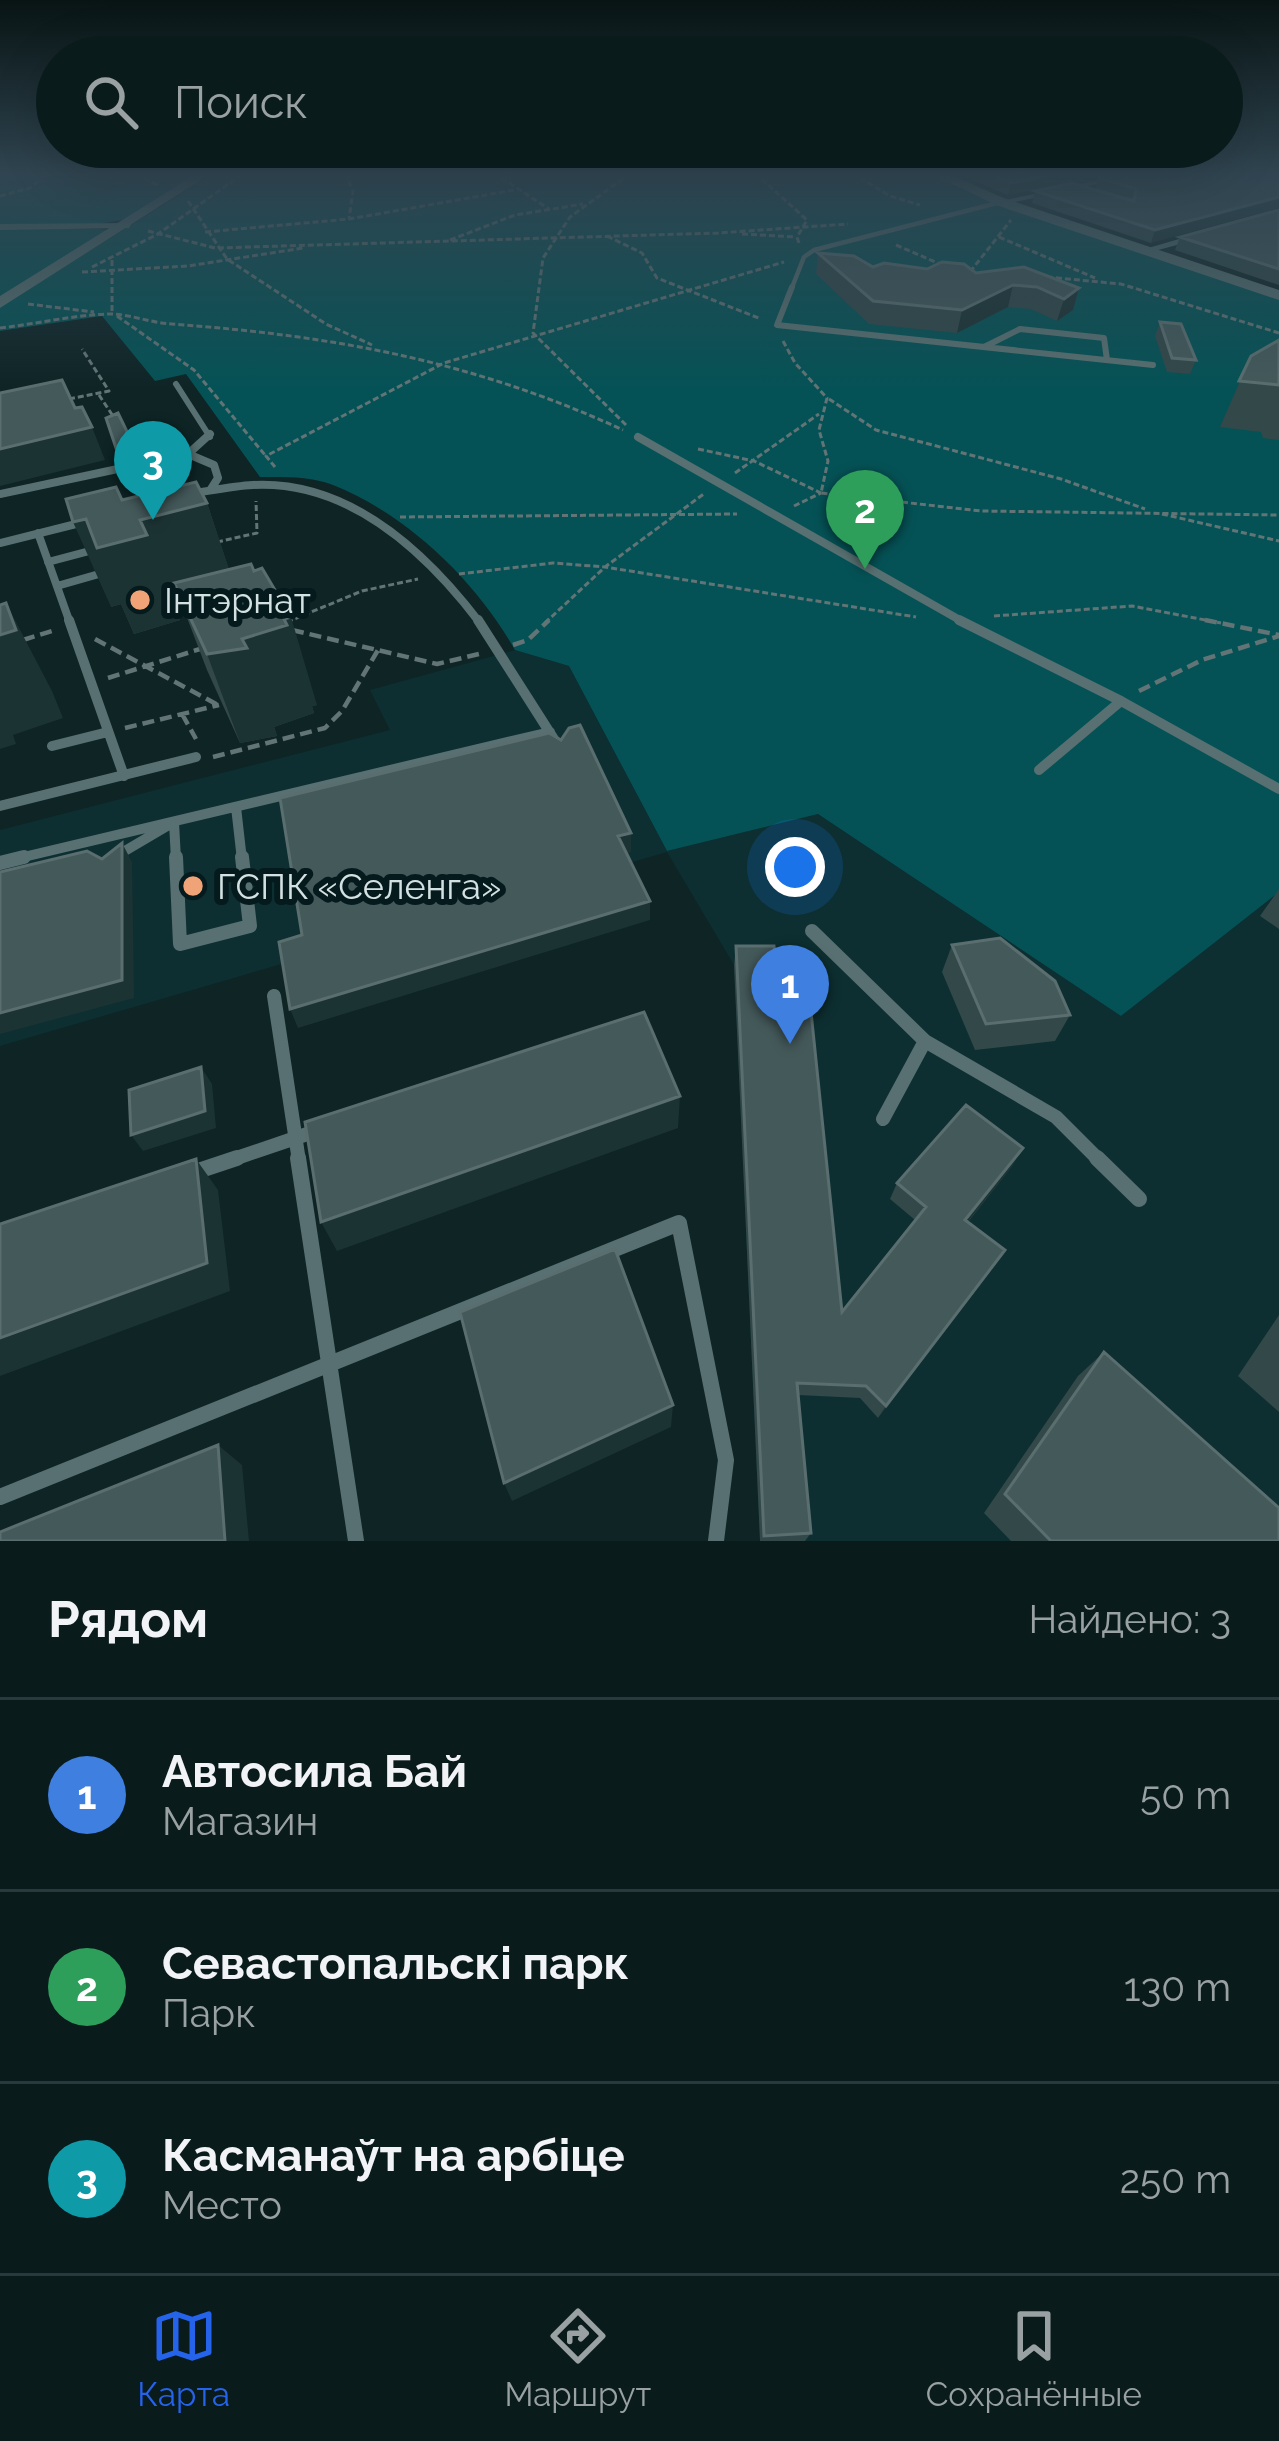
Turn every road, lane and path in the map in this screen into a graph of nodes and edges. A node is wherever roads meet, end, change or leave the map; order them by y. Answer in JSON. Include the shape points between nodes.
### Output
{"nodes":[{"id":1,"x":96,"y":245,"type":"edge"},
{"id":2,"x":203,"y":245,"type":"edge"},
{"id":3,"x":213,"y":245,"type":"edge"},
{"id":4,"x":301,"y":245,"type":"edge"},
{"id":5,"x":320,"y":245,"type":"edge"},
{"id":6,"x":552,"y":245,"type":"edge"},
{"id":7,"x":625,"y":245,"type":"edge"},
{"id":8,"x":800,"y":245,"type":"edge"},
{"id":9,"x":837,"y":245,"type":"edge"},
{"id":10,"x":894,"y":245,"type":"edge"},
{"id":11,"x":992,"y":245,"type":"edge"},
{"id":12,"x":1018,"y":245,"type":"edge"},
{"id":13,"x":1125,"y":245,"type":"edge"},
{"id":14,"x":1166,"y":245,"type":"edge"},
{"id":15,"x":215,"y":248,"type":"junction"},
{"id":16,"x":1143,"y":251,"type":"junction"},
{"id":17,"x":804,"y":257,"type":"junction"},
{"id":18,"x":227,"y":259,"type":"junction"},
{"id":19,"x":112,"y":260,"type":"dead end"},
{"id":20,"x":944,"y":266,"type":"edge"},
{"id":21,"x":957,"y":269,"type":"edge"},
{"id":22,"x":110,"y":271,"type":"junction"},
{"id":23,"x":49,"y":274,"type":"junction"},
{"id":24,"x":1035,"y":277,"type":"edge"},
{"id":25,"x":1100,"y":280,"type":"junction"},
{"id":26,"x":692,"y":291,"type":"junction"},
{"id":27,"x":1279,"y":296,"type":"edge"},
{"id":28,"x":2,"y":302,"type":"edge"},
{"id":29,"x":112,"y":314,"type":"junction"},
{"id":30,"x":778,"y":325,"type":"junction"},
{"id":31,"x":0,"y":328,"type":"edge"},
{"id":32,"x":533,"y":333,"type":"junction"},
{"id":33,"x":1279,"y":333,"type":"edge"},
{"id":34,"x":984,"y":346,"type":"junction"},
{"id":35,"x":377,"y":347,"type":"junction"},
{"id":36,"x":82,"y":349,"type":"dead end"},
{"id":37,"x":1107,"y":360,"type":"junction"},
{"id":38,"x":444,"y":363,"type":"junction"},
{"id":39,"x":1154,"y":365,"type":"dead end"},
{"id":40,"x":176,"y":384,"type":"dead end"},
{"id":41,"x":98,"y":393,"type":"junction"},
{"id":42,"x":827,"y":398,"type":"junction"},
{"id":43,"x":59,"y":402,"type":"edge"},
{"id":44,"x":120,"y":427,"type":"edge"},
{"id":45,"x":638,"y":437,"type":"junction"},
{"id":46,"x":684,"y":446,"type":"dead end"},
{"id":47,"x":188,"y":454,"type":"junction"},
{"id":48,"x":266,"y":456,"type":"junction"},
{"id":49,"x":289,"y":483,"type":"junction"},
{"id":50,"x":255,"y":484,"type":"junction"},
{"id":51,"x":211,"y":489,"type":"junction"},
{"id":52,"x":821,"y":493,"type":"junction"},
{"id":53,"x":0,"y":494,"type":"edge"},
{"id":54,"x":168,"y":500,"type":"edge"},
{"id":55,"x":1152,"y":512,"type":"junction"},
{"id":56,"x":775,"y":515,"type":"junction"},
{"id":57,"x":1279,"y":515,"type":"edge"},
{"id":58,"x":103,"y":517,"type":"edge"},
{"id":59,"x":375,"y":517,"type":"junction"},
{"id":60,"x":38,"y":533,"type":"junction"},
{"id":61,"x":1279,"y":541,"type":"edge"},
{"id":62,"x":0,"y":543,"type":"edge"},
{"id":63,"x":216,"y":543,"type":"dead end"},
{"id":64,"x":103,"y":548,"type":"edge"},
{"id":65,"x":48,"y":562,"type":"junction"},
{"id":66,"x":605,"y":567,"type":"junction"},
{"id":67,"x":116,"y":569,"type":"edge"},
{"id":68,"x":441,"y":576,"type":"junction"},
{"id":69,"x":56,"y":586,"type":"junction"},
{"id":70,"x":954,"y":618,"type":"junction"},
{"id":71,"x":70,"y":626,"type":"junction"},
{"id":72,"x":1279,"y":636,"type":"edge"},
{"id":73,"x":18,"y":641,"type":"dead end"},
{"id":74,"x":211,"y":646,"type":"edge"},
{"id":75,"x":499,"y":649,"type":"junction"},
{"id":76,"x":378,"y":650,"type":"junction"},
{"id":77,"x":145,"y":666,"type":"junction"},
{"id":78,"x":92,"y":684,"type":"junction"},
{"id":79,"x":1121,"y":701,"type":"junction"},
{"id":80,"x":230,"y":702,"type":"edge"},
{"id":81,"x":218,"y":705,"type":"junction"},
{"id":82,"x":182,"y":714,"type":"junction"},
{"id":83,"x":108,"y":732,"type":"junction"},
{"id":84,"x":550,"y":732,"type":"junction"},
{"id":85,"x":198,"y":743,"type":"dead end"},
{"id":86,"x":52,"y":746,"type":"dead end"},
{"id":87,"x":561,"y":750,"type":"edge"},
{"id":88,"x":201,"y":758,"type":"joint"},
{"id":89,"x":1040,"y":770,"type":"dead end"},
{"id":90,"x":124,"y":776,"type":"junction"},
{"id":91,"x":1279,"y":790,"type":"edge"},
{"id":92,"x":0,"y":806,"type":"edge"},
{"id":93,"x":236,"y":807,"type":"junction"},
{"id":94,"x":174,"y":822,"type":"junction"},
{"id":95,"x":0,"y":863,"type":"edge"},
{"id":96,"x":109,"y":867,"type":"edge"},
{"id":97,"x":812,"y":931,"type":"dead end"},
{"id":98,"x":274,"y":996,"type":"dead end"},
{"id":99,"x":925,"y":1041,"type":"junction"},
{"id":100,"x":883,"y":1119,"type":"dead end"},
{"id":101,"x":339,"y":1123,"type":"edge"},
{"id":102,"x":296,"y":1138,"type":"junction"},
{"id":103,"x":169,"y":1181,"type":"edge"},
{"id":104,"x":1139,"y":1199,"type":"dead end"},
{"id":105,"x":329,"y":1364,"type":"junction"},
{"id":106,"x":0,"y":1497,"type":"edge"},
{"id":107,"x":356,"y":1541,"type":"edge"},
{"id":108,"x":716,"y":1541,"type":"edge"}],
"edges":[{"from":1,"to":23,"type":"street"},
{"from":2,"to":15,"type":"path"},
{"from":3,"to":15,"type":"path"},
{"from":4,"to":15,"type":"path"},
{"from":5,"to":18,"type":"path"},
{"from":6,"to":32,"type":"path","via":[[543,258]]},
{"from":7,"to":26,"type":"path","via":[[642,253],[657,278]]},
{"from":8,"to":17,"type":"path"},
{"from":9,"to":17,"type":"lane"},
{"from":10,"to":20,"type":"path"},
{"from":11,"to":21,"type":"path","via":[[970,272]]},
{"from":12,"to":25,"type":"path"},
{"from":13,"to":16,"type":"street"},
{"from":14,"to":16,"type":"street"},
{"from":15,"to":18,"type":"path"},
{"from":16,"to":27,"type":"street"},
{"from":17,"to":26,"type":"path"},
{"from":17,"to":30,"type":"lane"},
{"from":18,"to":22,"type":"path"},
{"from":18,"to":35,"type":"path"},
{"from":19,"to":22,"type":"path"},
{"from":22,"to":23,"type":"path"},
{"from":22,"to":29,"type":"path"},
{"from":23,"to":28,"type":"street"},
{"from":24,"to":25,"type":"path"},
{"from":25,"to":33,"type":"path"},
{"from":26,"to":30,"type":"path"},
{"from":26,"to":32,"type":"path"},
{"from":28,"to":29,"type":"path"},
{"from":29,"to":31,"type":"path"},
{"from":29,"to":35,"type":"path"},
{"from":29,"to":48,"type":"path","via":[[194,370]]},
{"from":30,"to":34,"type":"lane"},
{"from":30,"to":42,"type":"path","via":[[795,363]]},
{"from":32,"to":38,"type":"path"},
{"from":32,"to":45,"type":"path"},
{"from":34,"to":37,"type":"lane"},
{"from":34,"to":37,"type":"lane","via":[[1020,329],[1104,338]]},
{"from":35,"to":38,"type":"path"},
{"from":36,"to":41,"type":"path","via":[[109,391]]},
{"from":37,"to":39,"type":"lane"},
{"from":38,"to":45,"type":"path"},
{"from":38,"to":48,"type":"path"},
{"from":40,"to":47,"type":"lane","via":[[211,436]]},
{"from":41,"to":43,"type":"path"},
{"from":41,"to":44,"type":"path"},
{"from":42,"to":52,"type":"path"},
{"from":42,"to":55,"type":"path","via":[[876,430]]},
{"from":45,"to":56,"type":"lane"},
{"from":46,"to":52,"type":"path","via":[[754,461]]},
{"from":47,"to":51,"type":"lane","via":[[214,465]]},
{"from":47,"to":53,"type":"lane"},
{"from":48,"to":49,"type":"path"},
{"from":49,"to":50,"type":"lane"},
{"from":49,"to":59,"type":"lane"},
{"from":50,"to":51,"type":"lane"},
{"from":50,"to":63,"type":"path","via":[[257,533]]},
{"from":51,"to":54,"type":"lane"},
{"from":52,"to":55,"type":"path","via":[[981,511]]},
{"from":52,"to":56,"type":"path"},
{"from":55,"to":57,"type":"path"},
{"from":55,"to":61,"type":"path"},
{"from":56,"to":59,"type":"path"},
{"from":56,"to":70,"type":"lane"},
{"from":58,"to":60,"type":"lane"},
{"from":59,"to":68,"type":"lane"},
{"from":60,"to":62,"type":"lane"},
{"from":60,"to":65,"type":"lane"},
{"from":64,"to":65,"type":"lane"},
{"from":65,"to":69,"type":"lane"},
{"from":66,"to":68,"type":"path","via":[[553,563]]},
{"from":66,"to":70,"type":"path","via":[[891,616]]},
{"from":66,"to":75,"type":"path","via":[[528,640]]},
{"from":67,"to":69,"type":"lane"},
{"from":68,"to":75,"type":"lane"},
{"from":68,"to":76,"type":"path","via":[[362,591],[277,626]]},
{"from":69,"to":71,"type":"lane"},
{"from":70,"to":72,"type":"path","via":[[1132,606]]},
{"from":70,"to":79,"type":"lane"},
{"from":71,"to":73,"type":"path"},
{"from":71,"to":77,"type":"path"},
{"from":71,"to":78,"type":"lane"},
{"from":72,"to":79,"type":"path","via":[[1202,660]]},
{"from":74,"to":77,"type":"path"},
{"from":75,"to":76,"type":"path","via":[[437,664]]},
{"from":75,"to":84,"type":"lane"},
{"from":76,"to":88,"type":"path","via":[[325,728]]},
{"from":77,"to":78,"type":"path"},
{"from":77,"to":81,"type":"path"},
{"from":78,"to":83,"type":"lane"},
{"from":79,"to":89,"type":"lane"},
{"from":79,"to":91,"type":"lane"},
{"from":80,"to":81,"type":"path"},
{"from":81,"to":82,"type":"path"},
{"from":82,"to":83,"type":"path"},
{"from":82,"to":85,"type":"path"},
{"from":83,"to":86,"type":"lane"},
{"from":83,"to":90,"type":"lane"},
{"from":84,"to":87,"type":"lane"},
{"from":84,"to":93,"type":"lane"},
{"from":88,"to":90,"type":"lane"},
{"from":90,"to":92,"type":"lane"},
{"from":93,"to":94,"type":"lane"},
{"from":93,"to":94,"type":"lane","via":[[250,926],[180,944]]},
{"from":94,"to":95,"type":"lane"},
{"from":94,"to":96,"type":"lane"},
{"from":97,"to":99,"type":"lane"},
{"from":98,"to":102,"type":"lane"},
{"from":99,"to":100,"type":"lane"},
{"from":99,"to":104,"type":"lane","via":[[1056,1117]]},
{"from":101,"to":102,"type":"lane"},
{"from":102,"to":103,"type":"lane"},
{"from":102,"to":105,"type":"lane"},
{"from":105,"to":106,"type":"lane"},
{"from":105,"to":107,"type":"lane"},
{"from":105,"to":108,"type":"lane","via":[[679,1222],[726,1460]]}]}
